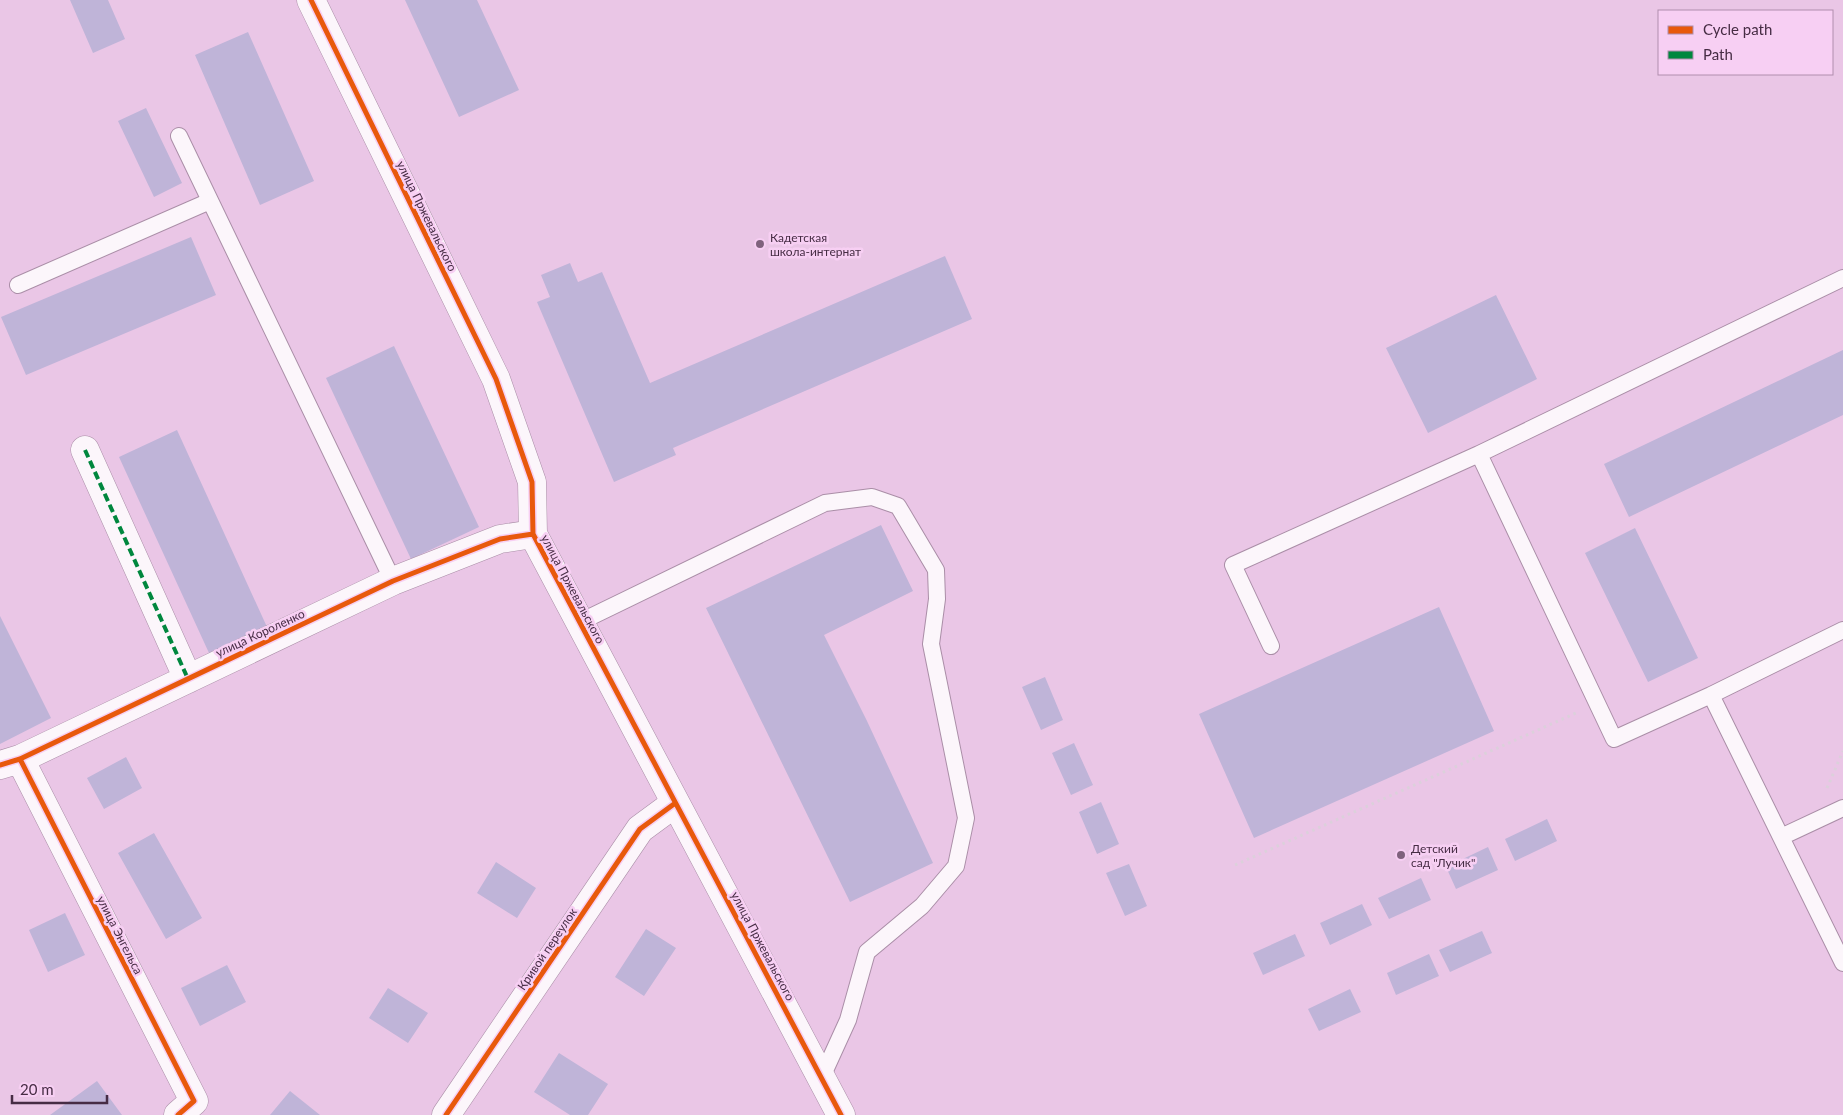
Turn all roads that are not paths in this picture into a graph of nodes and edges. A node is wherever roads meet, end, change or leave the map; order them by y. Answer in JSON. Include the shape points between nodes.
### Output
{"nodes":[{"id":1,"x":311,"y":0,"type":"edge"},
{"id":2,"x":179,"y":136,"type":"dead end"},
{"id":3,"x":210,"y":201,"type":"junction"},
{"id":4,"x":1843,"y":278,"type":"edge"},
{"id":5,"x":18,"y":284,"type":"dead end"},
{"id":6,"x":85,"y":450,"type":"dead end"},
{"id":7,"x":1480,"y":454,"type":"junction"},
{"id":8,"x":533,"y":534,"type":"junction"},
{"id":9,"x":393,"y":581,"type":"junction"},
{"id":10,"x":580,"y":622,"type":"junction"},
{"id":11,"x":1843,"y":630,"type":"edge"},
{"id":12,"x":1271,"y":646,"type":"dead end"},
{"id":13,"x":188,"y":679,"type":"junction"},
{"id":14,"x":1711,"y":695,"type":"junction"},
{"id":15,"x":10,"y":762,"type":"edge"},
{"id":16,"x":674,"y":804,"type":"junction"},
{"id":17,"x":1843,"y":808,"type":"edge"},
{"id":18,"x":1780,"y":837,"type":"junction"},
{"id":19,"x":1843,"y":963,"type":"edge"},
{"id":20,"x":822,"y":1077,"type":"junction"},
{"id":21,"x":192,"y":1110,"type":"edge"},
{"id":22,"x":446,"y":1115,"type":"edge"},
{"id":23,"x":841,"y":1115,"type":"edge"}],
"edges":[{"from":1,"to":8,"type":"street","name":"улица Пржевальского","via":[[496,379],[532,482]]},
{"from":2,"to":3,"type":"lane"},
{"from":3,"to":5,"type":"lane"},
{"from":3,"to":9,"type":"lane"},
{"from":4,"to":7,"type":"lane"},
{"from":6,"to":13,"type":"street"},
{"from":7,"to":12,"type":"lane","via":[[1233,565]]},
{"from":7,"to":14,"type":"lane","via":[[1614,739]]},
{"from":8,"to":9,"type":"street","name":"улица Короленко","via":[[500,539]]},
{"from":8,"to":10,"type":"street","name":"улица Пржевальского"},
{"from":9,"to":13,"type":"street","name":"улица Короленко"},
{"from":10,"to":16,"type":"street","name":"улица Пржевальского"},
{"from":10,"to":20,"type":"lane","via":[[824,503],[872,497],[898,506],[936,570],[937,599],[931,644],[966,818],[956,866],[922,906],[867,952],[848,1020]]},
{"from":11,"to":14,"type":"lane"},
{"from":13,"to":15,"type":"street","name":"улица Короленко"},
{"from":14,"to":18,"type":"lane"},
{"from":15,"to":21,"type":"street","name":"улица Энгельса"},
{"from":16,"to":20,"type":"street","name":"улица Пржевальского"},
{"from":16,"to":22,"type":"street","name":"Кривой переулок","via":[[640,829]]},
{"from":17,"to":18,"type":"lane"},
{"from":18,"to":19,"type":"lane"},
{"from":20,"to":23,"type":"street","name":"улица Пржевальского"}]}
